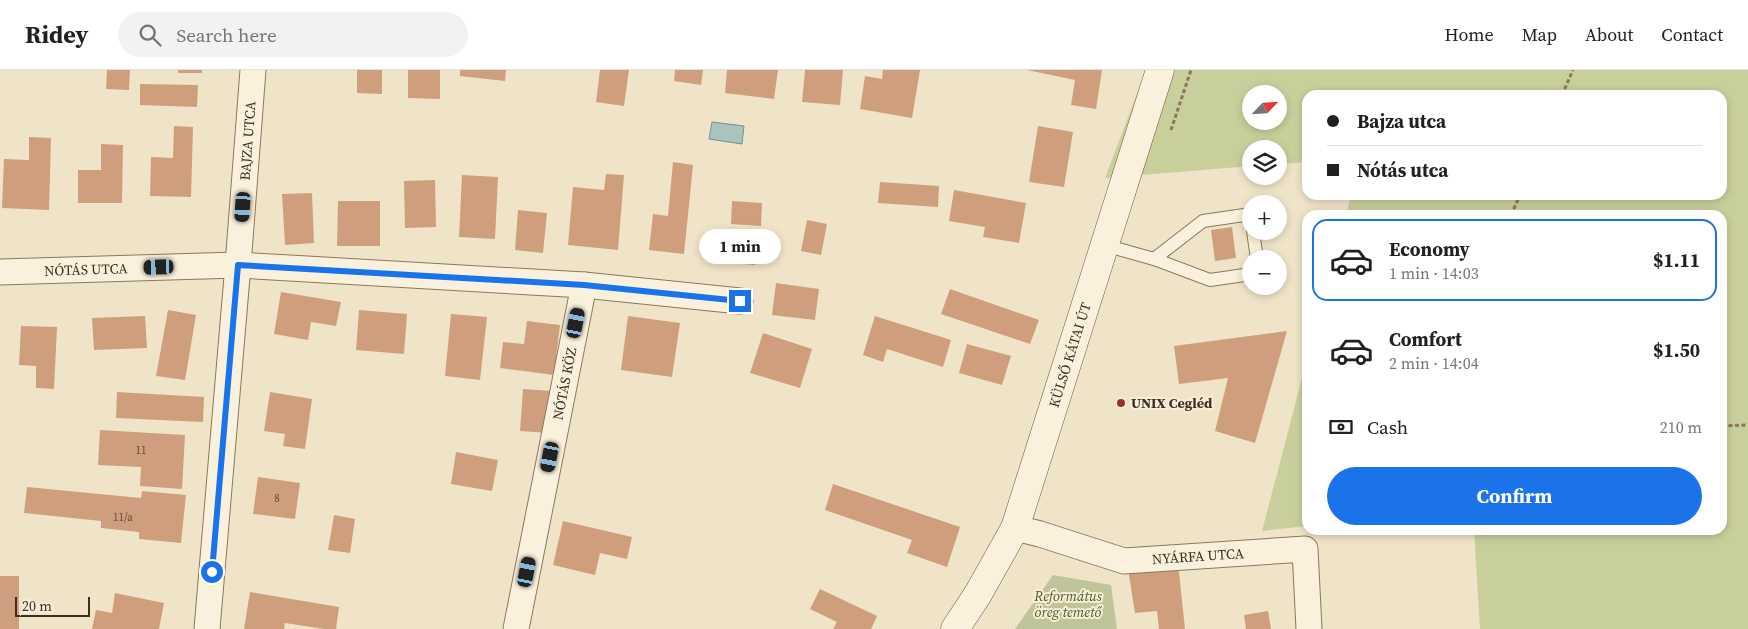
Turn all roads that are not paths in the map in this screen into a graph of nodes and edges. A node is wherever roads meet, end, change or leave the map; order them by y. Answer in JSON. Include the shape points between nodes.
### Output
{"nodes":[{"id":1,"x":253,"y":70,"type":"edge"},
{"id":2,"x":1160,"y":70,"type":"edge"},
{"id":3,"x":1242,"y":215,"type":"edge"},
{"id":4,"x":1104,"y":245,"type":"junction"},
{"id":5,"x":1154,"y":260,"type":"junction"},
{"id":6,"x":238,"y":265,"type":"junction"},
{"id":7,"x":0,"y":272,"type":"edge"},
{"id":8,"x":1242,"y":275,"type":"edge"},
{"id":9,"x":584,"y":285,"type":"junction"},
{"id":10,"x":740,"y":301,"type":"dead end"},
{"id":11,"x":1015,"y":528,"type":"junction"},
{"id":12,"x":207,"y":629,"type":"edge"},
{"id":13,"x":516,"y":629,"type":"edge"},
{"id":14,"x":954,"y":629,"type":"edge"},
{"id":15,"x":1309,"y":629,"type":"edge"}],
"edges":[{"from":1,"to":6,"type":"street","name":"BAJZA UTCA"},
{"from":2,"to":4,"type":"main road","name":"KÜLSŐ KÁTAI ÚT"},
{"from":3,"to":5,"type":"lane","via":[[1203,221]]},
{"from":4,"to":5,"type":"lane"},
{"from":4,"to":11,"type":"main road","name":"KÜLSŐ KÁTAI ÚT"},
{"from":5,"to":8,"type":"lane","via":[[1210,280]]},
{"from":6,"to":7,"type":"street","name":"NÓTÁS UTCA"},
{"from":6,"to":9,"type":"street","name":"NÓTÁS UTCA"},
{"from":6,"to":12,"type":"street","name":"BAJZA UTCA"},
{"from":9,"to":10,"type":"street","name":"NÓTÁS UTCA"},
{"from":9,"to":13,"type":"street","name":"NÓTÁS KÖZ"},
{"from":11,"to":14,"type":"main road","name":"KÜLSŐ KÁTAI ÚT"},
{"from":11,"to":15,"type":"street","name":"NYÁRFA UTCA","via":[[1124,561],[1305,549]]}]}
